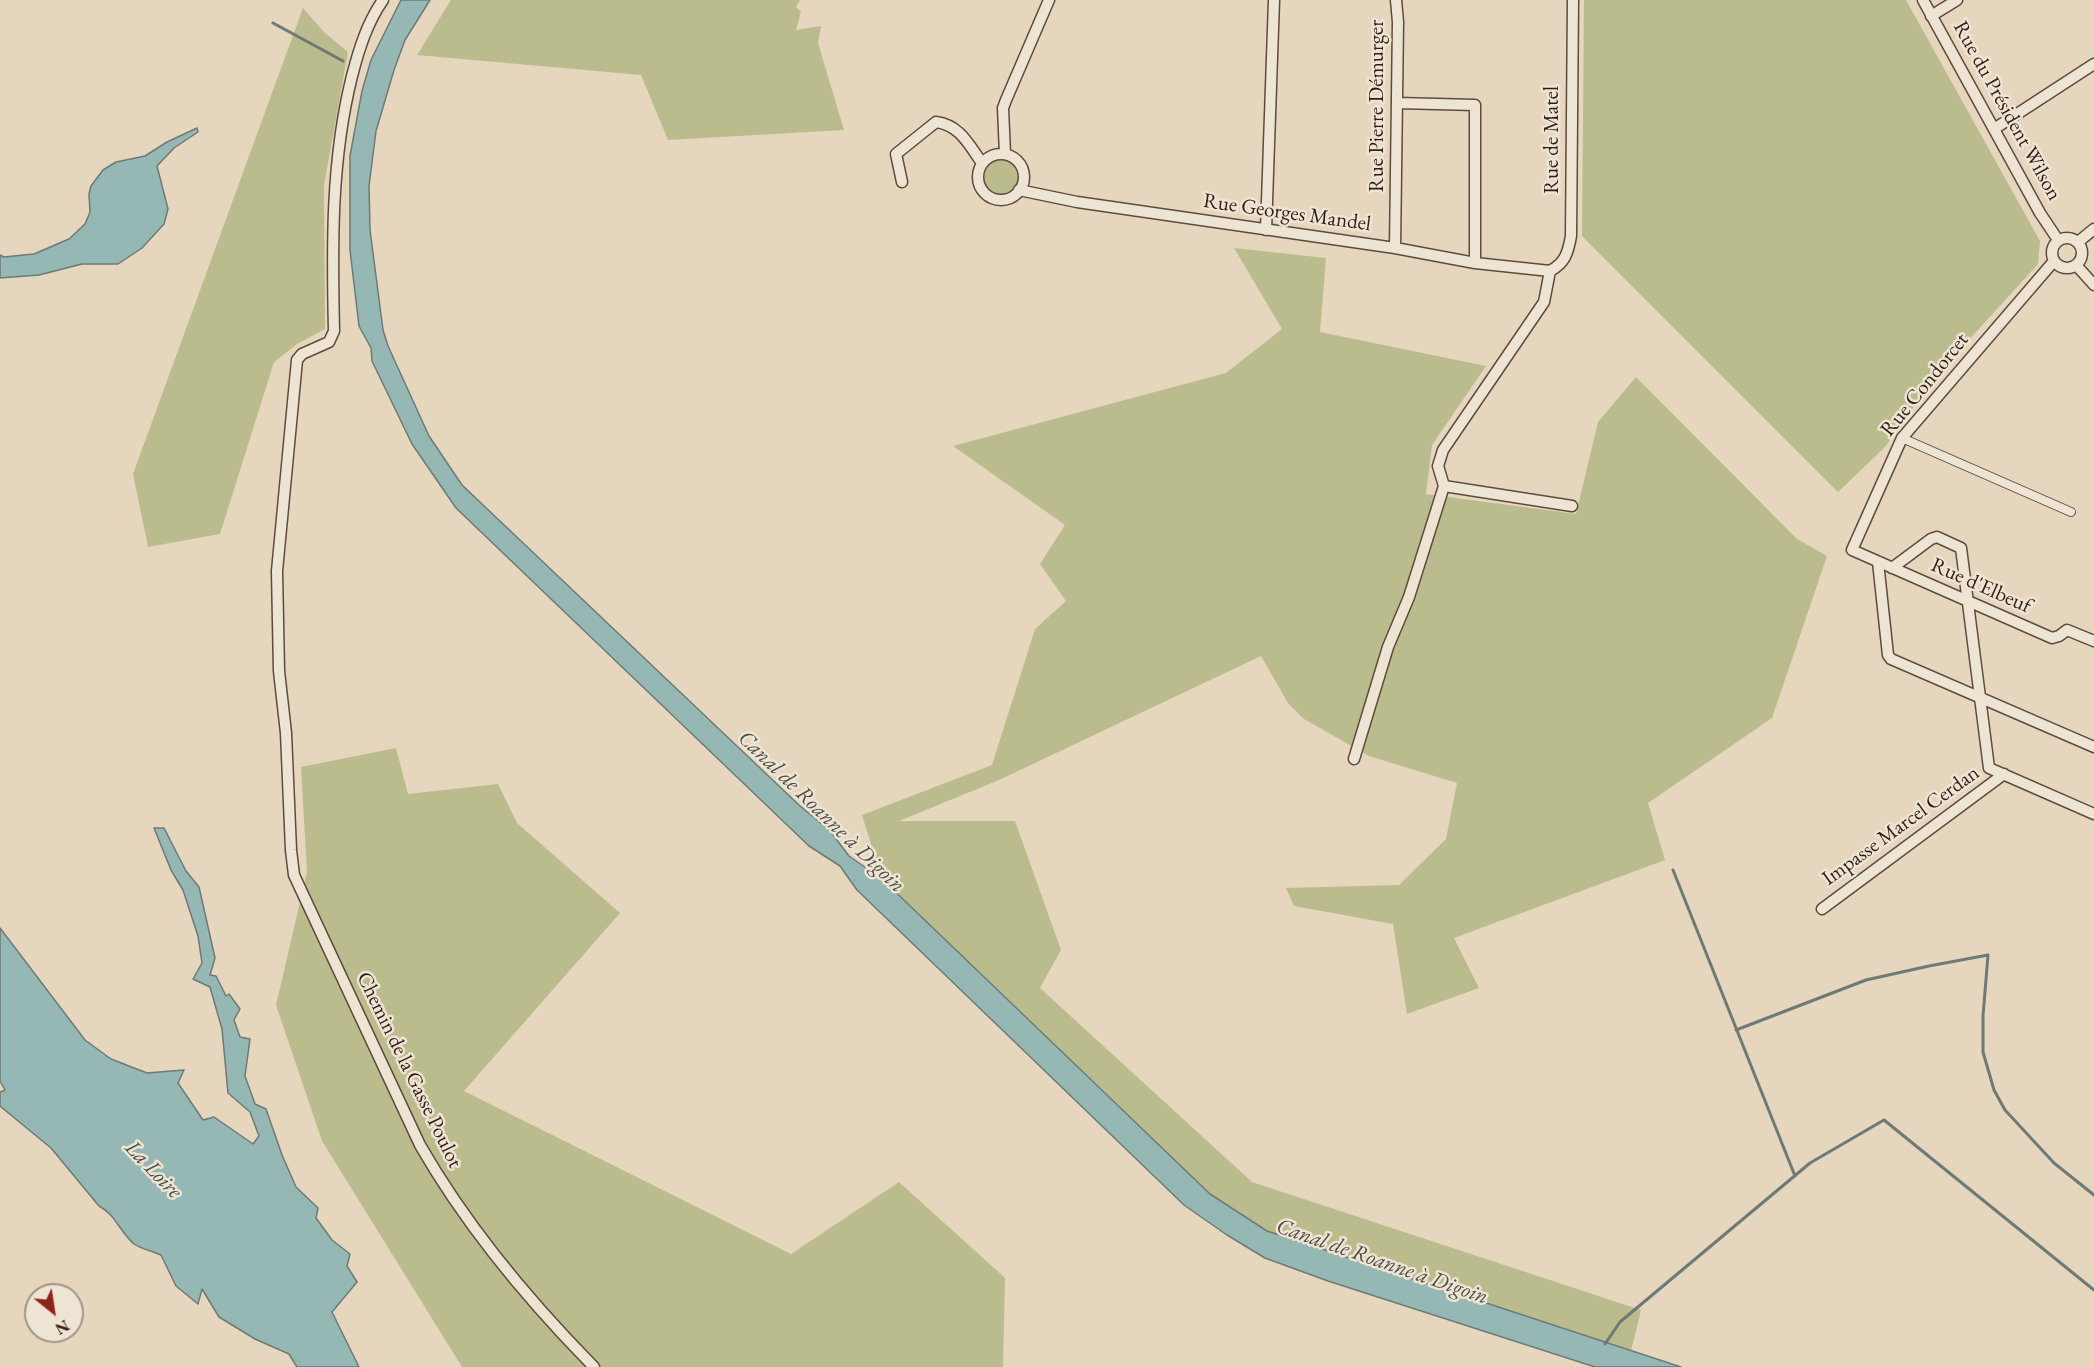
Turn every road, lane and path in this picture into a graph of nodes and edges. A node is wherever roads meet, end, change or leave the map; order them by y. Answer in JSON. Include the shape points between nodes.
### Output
{"nodes":[{"id":1,"x":383,"y":0,"type":"edge"},
{"id":2,"x":1049,"y":0,"type":"edge"},
{"id":3,"x":1274,"y":0,"type":"edge"},
{"id":4,"x":1396,"y":0,"type":"edge"},
{"id":5,"x":1573,"y":0,"type":"edge"},
{"id":6,"x":1923,"y":0,"type":"edge"},
{"id":7,"x":1957,"y":0,"type":"edge"},
{"id":8,"x":1931,"y":16,"type":"junction"},
{"id":9,"x":2094,"y":64,"type":"edge"},
{"id":10,"x":1398,"y":103,"type":"junction"},
{"id":11,"x":1994,"y":129,"type":"junction"},
{"id":12,"x":1005,"y":154,"type":"junction"},
{"id":13,"x":982,"y":163,"type":"junction"},
{"id":14,"x":902,"y":182,"type":"dead end"},
{"id":15,"x":1019,"y":190,"type":"junction"},
{"id":16,"x":1266,"y":230,"type":"junction"},
{"id":17,"x":2094,"y":230,"type":"edge"},
{"id":18,"x":2058,"y":240,"type":"junction"},
{"id":19,"x":2078,"y":242,"type":"junction"},
{"id":20,"x":1395,"y":248,"type":"junction"},
{"id":21,"x":2054,"y":261,"type":"junction"},
{"id":22,"x":1475,"y":263,"type":"junction"},
{"id":23,"x":2076,"y":265,"type":"junction"},
{"id":24,"x":1550,"y":272,"type":"junction"},
{"id":25,"x":2094,"y":285,"type":"edge"},
{"id":26,"x":1902,"y":438,"type":"junction"},
{"id":27,"x":1444,"y":486,"type":"junction"},
{"id":28,"x":1572,"y":506,"type":"dead end"},
{"id":29,"x":2071,"y":512,"type":"dead end"},
{"id":30,"x":1852,"y":550,"type":"joint"},
{"id":31,"x":1878,"y":562,"type":"junction"},
{"id":32,"x":1892,"y":568,"type":"junction"},
{"id":33,"x":1968,"y":601,"type":"junction"},
{"id":34,"x":2094,"y":641,"type":"edge"},
{"id":35,"x":1980,"y":698,"type":"junction"},
{"id":36,"x":2094,"y":747,"type":"edge"},
{"id":37,"x":1354,"y":759,"type":"dead end"},
{"id":38,"x":2004,"y":774,"type":"junction"},
{"id":39,"x":2094,"y":814,"type":"edge"},
{"id":40,"x":1822,"y":909,"type":"dead end"},
{"id":41,"x":594,"y":1367,"type":"edge"}],
"edges":[{"from":1,"to":41,"type":"street","name":"Chemin de la Gasse Poulot","via":[[360,46],[337,150],[332,227],[334,331],[329,342],[297,360],[277,571],[279,671],[294,875],[444,1187],[501,1263]]},
{"from":2,"to":12,"type":"street","via":[[1003,108]]},
{"from":3,"to":16,"type":"street"},
{"from":4,"to":10,"type":"street","name":"Rue Pierre Démurger"},
{"from":5,"to":24,"type":"street","name":"Rue de Matel","via":[[1571,236],[1561,265]]},
{"from":6,"to":8,"type":"street","name":"Rue du Président Wilson"},
{"from":7,"to":8,"type":"street"},
{"from":8,"to":11,"type":"street","name":"Rue du Président Wilson"},
{"from":9,"to":11,"type":"street"},
{"from":10,"to":20,"type":"street","name":"Rue Pierre Démurger"},
{"from":10,"to":22,"type":"street","via":[[1475,105]]},
{"from":11,"to":18,"type":"street","name":"Rue du Président Wilson"},
{"from":12,"to":13,"type":"street"},
{"from":12,"to":15,"type":"street","via":[[1017,160],[1023,171]]},
{"from":13,"to":14,"type":"street","via":[[956,129],[936,122],[896,154]]},
{"from":13,"to":15,"type":"street","name":"Rue Georges Mandel","via":[[978,178],[984,193],[998,200]]},
{"from":15,"to":16,"type":"street","name":"Rue Georges Mandel"},
{"from":16,"to":20,"type":"street","name":"Rue Georges Mandel"},
{"from":17,"to":19,"type":"street"},
{"from":18,"to":19,"type":"street","via":[[2071,238]]},
{"from":18,"to":21,"type":"street","via":[[2052,252]]},
{"from":19,"to":23,"type":"street","via":[[2082,257]]},
{"from":20,"to":22,"type":"street","name":"Rue Georges Mandel"},
{"from":21,"to":23,"type":"street","via":[[2062,267]]},
{"from":21,"to":26,"type":"street","name":"Rue Condorcet"},
{"from":22,"to":24,"type":"street","name":"Rue Georges Mandel"},
{"from":23,"to":25,"type":"street"},
{"from":24,"to":27,"type":"street","via":[[1544,302],[1443,450],[1438,466]]},
{"from":26,"to":29,"type":"street"},
{"from":26,"to":30,"type":"street","name":"Rue Condorcet"},
{"from":27,"to":28,"type":"street"},
{"from":27,"to":37,"type":"street"},
{"from":30,"to":31,"type":"street","name":"Rue d'Elbeuf"},
{"from":31,"to":32,"type":"street","name":"Rue d'Elbeuf"},
{"from":31,"to":35,"type":"street","via":[[1891,659]]},
{"from":32,"to":33,"type":"street","name":"Rue d'Elbeuf"},
{"from":32,"to":33,"type":"street","via":[[1937,537],[1961,548]]},
{"from":33,"to":34,"type":"street","name":"Rue d'Elbeuf","via":[[2052,638],[2067,630]]},
{"from":33,"to":35,"type":"street"},
{"from":35,"to":36,"type":"street"},
{"from":35,"to":38,"type":"street","via":[[1989,768]]},
{"from":38,"to":39,"type":"street"},
{"from":38,"to":40,"type":"street","name":"Impasse Marcel Cerdan"}]}
